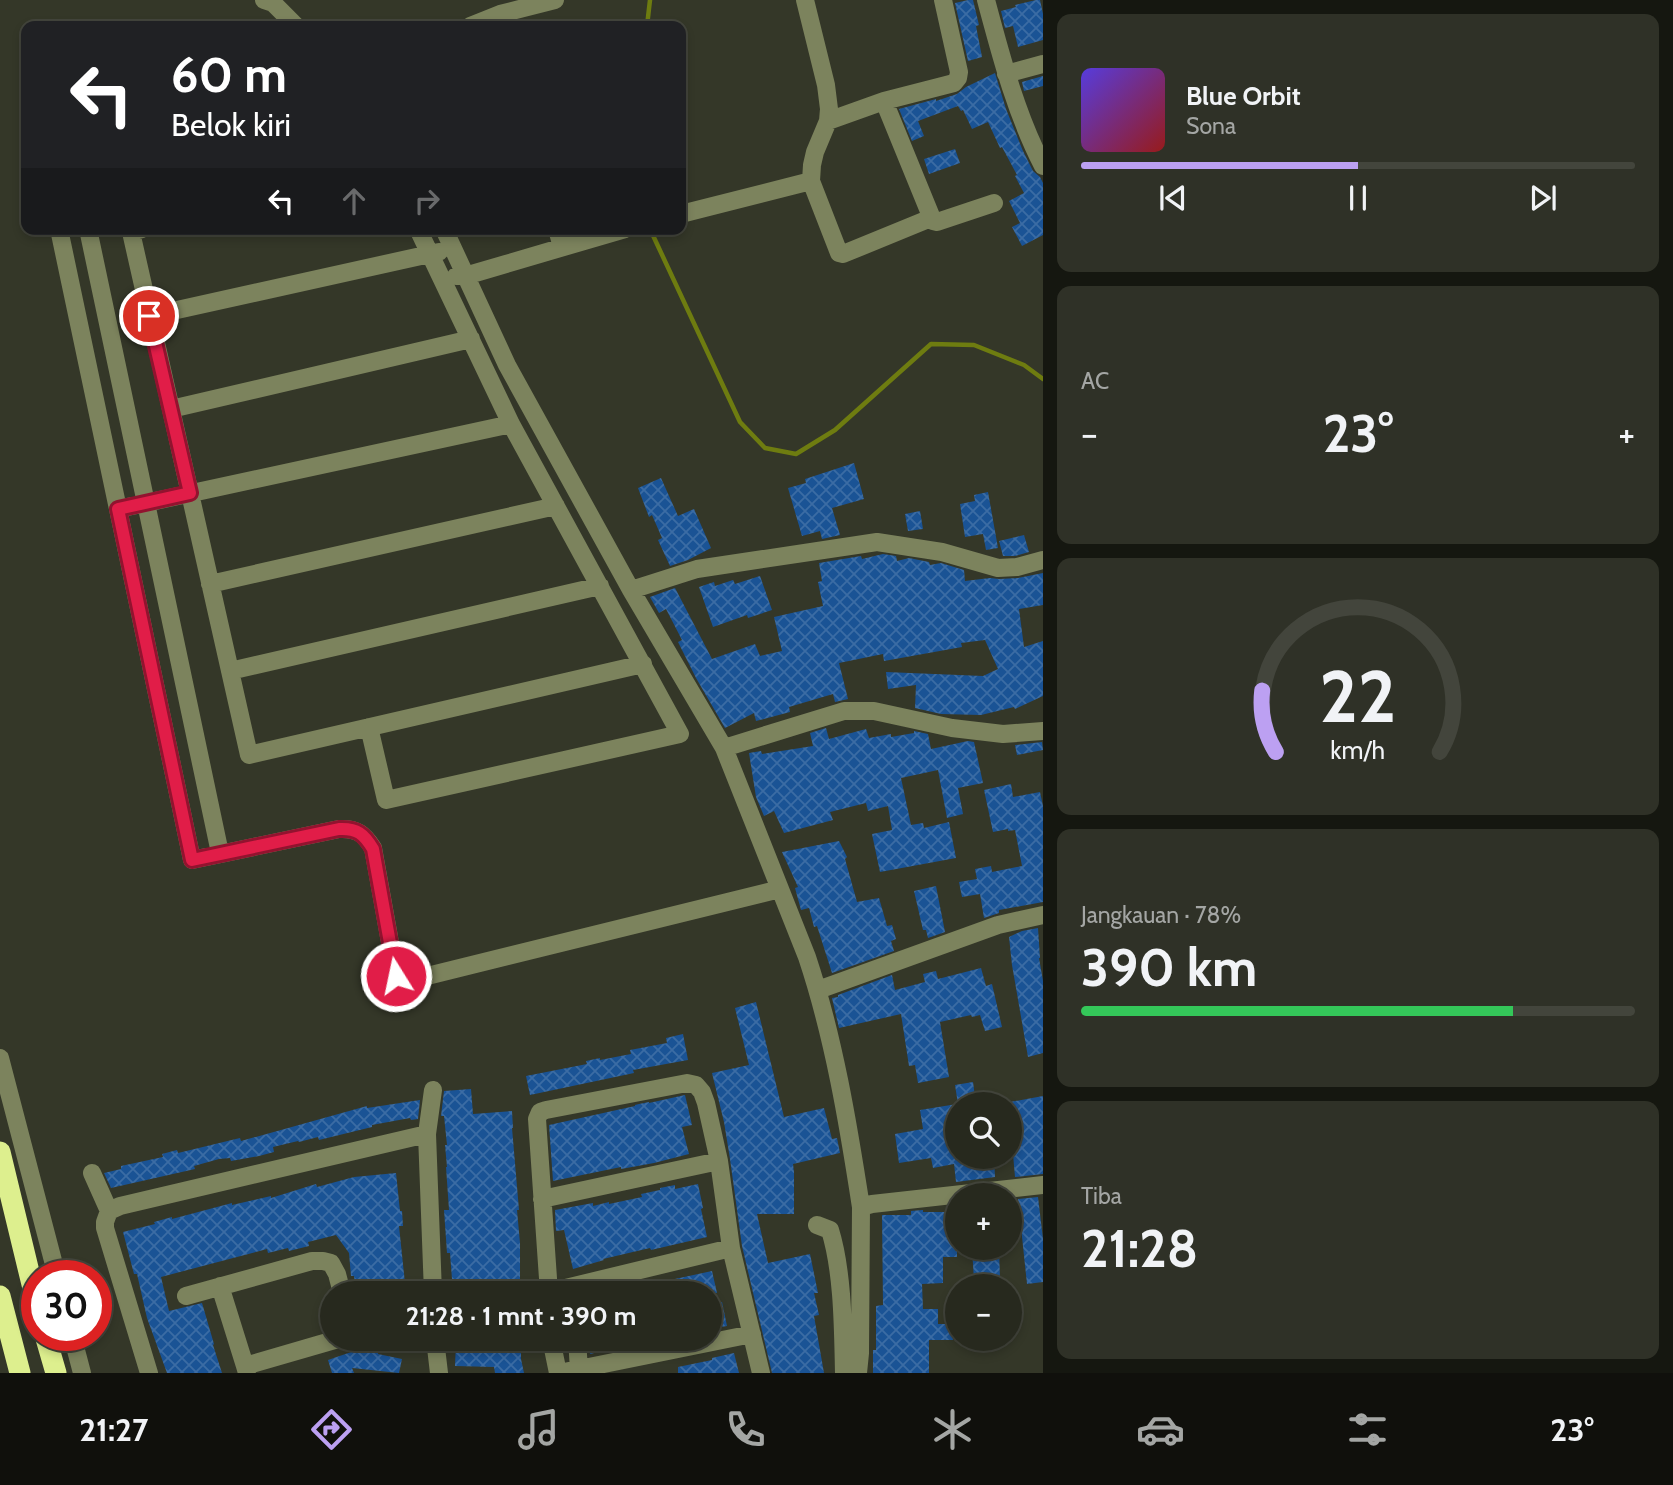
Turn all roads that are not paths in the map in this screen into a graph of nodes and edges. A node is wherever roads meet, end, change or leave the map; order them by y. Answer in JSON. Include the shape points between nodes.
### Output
{"nodes":[{"id":1,"x":264,"y":0,"type":"edge"},
{"id":2,"x":555,"y":0,"type":"edge"},
{"id":3,"x":805,"y":0,"type":"edge"},
{"id":4,"x":943,"y":0,"type":"edge"},
{"id":5,"x":991,"y":1,"type":"edge"},
{"id":6,"x":498,"y":7,"type":"edge"},
{"id":7,"x":291,"y":21,"type":"edge"},
{"id":8,"x":477,"y":21,"type":"edge"},
{"id":9,"x":1043,"y":64,"type":"edge"},
{"id":10,"x":1006,"y":74,"type":"junction"},
{"id":11,"x":884,"y":101,"type":"junction"},
{"id":12,"x":828,"y":121,"type":"junction"},
{"id":13,"x":1038,"y":145,"type":"edge"},
{"id":14,"x":1043,"y":166,"type":"edge"},
{"id":15,"x":811,"y":181,"type":"junction"},
{"id":16,"x":994,"y":203,"type":"dead end"},
{"id":17,"x":686,"y":213,"type":"edge"},
{"id":18,"x":931,"y":218,"type":"junction"},
{"id":19,"x":60,"y":235,"type":"edge"},
{"id":20,"x":89,"y":235,"type":"edge"},
{"id":21,"x":132,"y":235,"type":"edge"},
{"id":22,"x":421,"y":235,"type":"edge"},
{"id":23,"x":447,"y":235,"type":"edge"},
{"id":24,"x":583,"y":235,"type":"edge"},
{"id":25,"x":559,"y":238,"type":"edge"},
{"id":26,"x":453,"y":249,"type":"junction"},
{"id":27,"x":430,"y":254,"type":"junction"},
{"id":28,"x":465,"y":276,"type":"junction"},
{"id":29,"x":441,"y":277,"type":"junction"},
{"id":30,"x":149,"y":316,"type":"junction"},
{"id":31,"x":471,"y":339,"type":"junction"},
{"id":32,"x":170,"y":409,"type":"junction"},
{"id":33,"x":512,"y":424,"type":"junction"},
{"id":34,"x":190,"y":493,"type":"junction"},
{"id":35,"x":146,"y":503,"type":"junction"},
{"id":36,"x":556,"y":506,"type":"junction"},
{"id":37,"x":118,"y":509,"type":"junction"},
{"id":38,"x":1043,"y":560,"type":"edge"},
{"id":39,"x":210,"y":584,"type":"junction"},
{"id":40,"x":600,"y":586,"type":"junction"},
{"id":41,"x":631,"y":590,"type":"junction"},
{"id":42,"x":643,"y":664,"type":"junction"},
{"id":43,"x":230,"y":671,"type":"junction"},
{"id":44,"x":369,"y":727,"type":"junction"},
{"id":45,"x":1043,"y":732,"type":"edge"},
{"id":46,"x":724,"y":748,"type":"junction"},
{"id":47,"x":220,"y":853,"type":"junction"},
{"id":48,"x":780,"y":889,"type":"junction"},
{"id":49,"x":1043,"y":915,"type":"edge"},
{"id":50,"x":818,"y":990,"type":"junction"},
{"id":51,"x":0,"y":1058,"type":"edge"},
{"id":52,"x":433,"y":1090,"type":"dead end"},
{"id":53,"x":428,"y":1134,"type":"junction"},
{"id":54,"x":0,"y":1152,"type":"edge"},
{"id":55,"x":719,"y":1161,"type":"junction"},
{"id":56,"x":92,"y":1173,"type":"dead end"},
{"id":57,"x":1043,"y":1185,"type":"edge"},
{"id":58,"x":541,"y":1199,"type":"junction"},
{"id":59,"x":861,"y":1207,"type":"junction"},
{"id":60,"x":109,"y":1211,"type":"junction"},
{"id":61,"x":817,"y":1226,"type":"dead end"},
{"id":62,"x":732,"y":1248,"type":"junction"},
{"id":63,"x":26,"y":1260,"type":"edge"},
{"id":64,"x":53,"y":1260,"type":"edge"},
{"id":65,"x":339,"y":1281,"type":"edge"},
{"id":66,"x":433,"y":1281,"type":"edge"},
{"id":67,"x":548,"y":1281,"type":"edge"},
{"id":68,"x":608,"y":1281,"type":"edge"},
{"id":69,"x":220,"y":1286,"type":"junction"},
{"id":70,"x":0,"y":1296,"type":"edge"},
{"id":71,"x":186,"y":1296,"type":"dead end"},
{"id":72,"x":752,"y":1334,"type":"junction"},
{"id":73,"x":320,"y":1345,"type":"edge"},
{"id":74,"x":50,"y":1351,"type":"edge"},
{"id":75,"x":76,"y":1351,"type":"edge"},
{"id":76,"x":436,"y":1351,"type":"edge"},
{"id":77,"x":554,"y":1351,"type":"edge"},
{"id":78,"x":578,"y":1351,"type":"edge"},
{"id":79,"x":246,"y":1370,"type":"edge"},
{"id":80,"x":579,"y":1370,"type":"junction"},
{"id":81,"x":20,"y":1373,"type":"edge"},
{"id":82,"x":56,"y":1373,"type":"edge"},
{"id":83,"x":82,"y":1373,"type":"edge"},
{"id":84,"x":149,"y":1373,"type":"edge"},
{"id":85,"x":439,"y":1373,"type":"edge"},
{"id":86,"x":559,"y":1373,"type":"edge"},
{"id":87,"x":761,"y":1373,"type":"edge"},
{"id":88,"x":844,"y":1373,"type":"edge"},
{"id":89,"x":858,"y":1373,"type":"edge"}],
"edges":[{"from":1,"to":7,"type":"street"},
{"from":2,"to":6,"type":"street"},
{"from":3,"to":12,"type":"street","via":[[827,85]]},
{"from":4,"to":11,"type":"street","via":[[958,78],[954,83]]},
{"from":5,"to":10,"type":"street"},
{"from":6,"to":8,"type":"street"},
{"from":9,"to":10,"type":"street"},
{"from":10,"to":13,"type":"street"},
{"from":11,"to":12,"type":"street"},
{"from":11,"to":18,"type":"street"},
{"from":12,"to":15,"type":"street","via":[[815,152]]},
{"from":13,"to":14,"type":"street"},
{"from":15,"to":17,"type":"street"},
{"from":15,"to":18,"type":"street","via":[[841,255]]},
{"from":16,"to":18,"type":"street","via":[[935,222]]},
{"from":19,"to":37,"type":"street"},
{"from":20,"to":35,"type":"street"},
{"from":21,"to":30,"type":"street"},
{"from":22,"to":27,"type":"street"},
{"from":23,"to":26,"type":"street"},
{"from":24,"to":25,"type":"street"},
{"from":25,"to":28,"type":"street"},
{"from":26,"to":27,"type":"street"},
{"from":26,"to":28,"type":"street"},
{"from":27,"to":29,"type":"street"},
{"from":27,"to":30,"type":"street"},
{"from":28,"to":29,"type":"street"},
{"from":28,"to":41,"type":"street","via":[[507,365]]},
{"from":29,"to":31,"type":"street"},
{"from":30,"to":32,"type":"street"},
{"from":31,"to":32,"type":"street"},
{"from":31,"to":33,"type":"street"},
{"from":32,"to":34,"type":"street"},
{"from":33,"to":34,"type":"street"},
{"from":33,"to":36,"type":"street"},
{"from":34,"to":35,"type":"street"},
{"from":34,"to":39,"type":"street"},
{"from":35,"to":37,"type":"street"},
{"from":35,"to":47,"type":"street"},
{"from":36,"to":39,"type":"street"},
{"from":36,"to":40,"type":"street"},
{"from":37,"to":47,"type":"street","via":[[192,860]]},
{"from":38,"to":41,"type":"street","via":[[998,568],[942,552],[877,542],[697,569]]},
{"from":39,"to":43,"type":"street"},
{"from":40,"to":42,"type":"street"},
{"from":40,"to":43,"type":"street"},
{"from":41,"to":46,"type":"street"},
{"from":42,"to":44,"type":"street"},
{"from":42,"to":44,"type":"street","via":[[680,734],[386,800]]},
{"from":43,"to":44,"type":"street","via":[[249,755]]},
{"from":45,"to":46,"type":"street","via":[[1003,734],[874,711],[844,711]]},
{"from":46,"to":48,"type":"street"},
{"from":47,"to":48,"type":"street","via":[[339,829],[351,828],[365,836],[373,849],[400,981]]},
{"from":48,"to":50,"type":"street"},
{"from":49,"to":50,"type":"street","via":[[998,925]]},
{"from":50,"to":59,"type":"street","via":[[844,1102]]},
{"from":51,"to":64,"type":"street"},
{"from":52,"to":53,"type":"street"},
{"from":53,"to":60,"type":"street"},
{"from":53,"to":66,"type":"street"},
{"from":54,"to":63,"type":"highway"},
{"from":55,"to":58,"type":"street"},
{"from":55,"to":58,"type":"street","via":[[706,1103],[696,1085],[546,1110],[537,1119]]},
{"from":55,"to":62,"type":"street"},
{"from":56,"to":60,"type":"street"},
{"from":57,"to":59,"type":"street"},
{"from":58,"to":67,"type":"street"},
{"from":59,"to":89,"type":"street"},
{"from":60,"to":84,"type":"street","via":[[105,1228]]},
{"from":61,"to":88,"type":"street","via":[[830,1230],[835,1248]]},
{"from":62,"to":68,"type":"street"},
{"from":62,"to":72,"type":"street"},
{"from":65,"to":69,"type":"street","via":[[331,1263],[312,1261]]},
{"from":69,"to":71,"type":"street"},
{"from":69,"to":79,"type":"street"},
{"from":70,"to":81,"type":"highway"},
{"from":72,"to":80,"type":"street"},
{"from":72,"to":87,"type":"street"},
{"from":73,"to":79,"type":"street"},
{"from":74,"to":82,"type":"highway"},
{"from":75,"to":83,"type":"street"},
{"from":76,"to":85,"type":"street"},
{"from":77,"to":86,"type":"street"},
{"from":78,"to":80,"type":"street"},
{"from":80,"to":86,"type":"street"}]}
